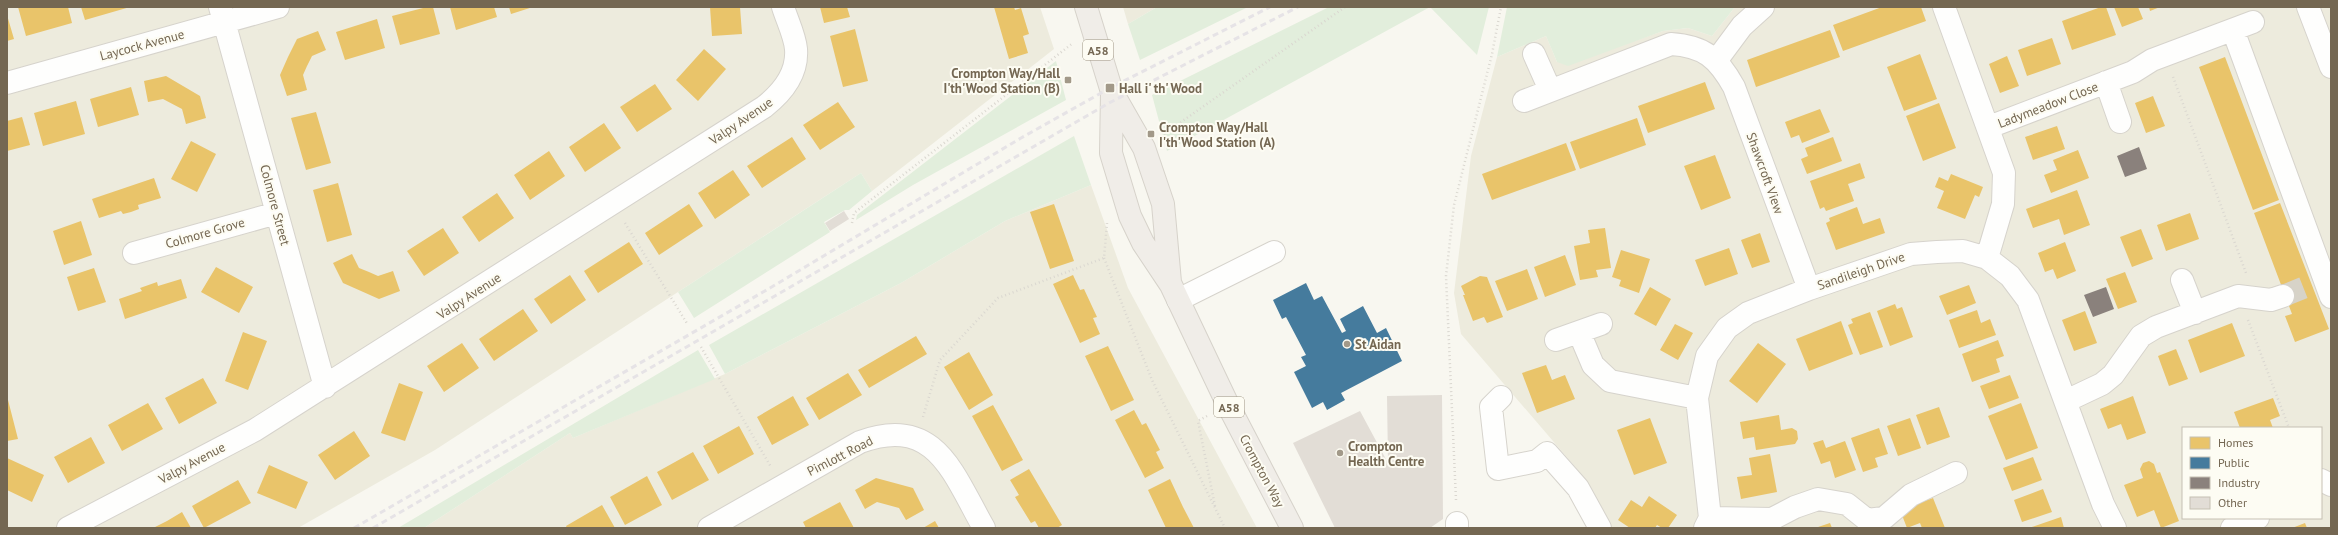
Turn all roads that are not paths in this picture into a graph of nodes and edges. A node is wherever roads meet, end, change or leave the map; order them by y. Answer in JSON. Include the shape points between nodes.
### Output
{"nodes":[{"id":1,"x":278,"y":7,"type":"edge"},
{"id":2,"x":783,"y":7,"type":"edge"},
{"id":3,"x":1086,"y":7,"type":"edge"},
{"id":4,"x":1763,"y":7,"type":"edge"},
{"id":5,"x":1944,"y":7,"type":"edge"},
{"id":6,"x":2308,"y":7,"type":"edge"},
{"id":7,"x":222,"y":15,"type":"edge"},
{"id":8,"x":2253,"y":22,"type":"dead end"},
{"id":9,"x":2233,"y":30,"type":"junction"},
{"id":10,"x":1534,"y":54,"type":"dead end"},
{"id":11,"x":1716,"y":61,"type":"junction"},
{"id":12,"x":2331,"y":67,"type":"edge"},
{"id":13,"x":2106,"y":82,"type":"junction"},
{"id":14,"x":7,"y":83,"type":"edge"},
{"id":15,"x":1550,"y":90,"type":"junction"},
{"id":16,"x":1112,"y":92,"type":"junction"},
{"id":17,"x":1524,"y":100,"type":"dead end"},
{"id":18,"x":2120,"y":122,"type":"dead end"},
{"id":19,"x":1989,"y":128,"type":"junction"},
{"id":20,"x":277,"y":213,"type":"junction"},
{"id":21,"x":1274,"y":252,"type":"dead end"},
{"id":22,"x":134,"y":253,"type":"dead end"},
{"id":23,"x":1987,"y":258,"type":"junction"},
{"id":24,"x":2182,"y":280,"type":"dead end"},
{"id":25,"x":2323,"y":287,"type":"edge"},
{"id":26,"x":1809,"y":289,"type":"junction"},
{"id":27,"x":1174,"y":292,"type":"junction"},
{"id":28,"x":2283,"y":296,"type":"tunnel mouth"},
{"id":29,"x":2196,"y":313,"type":"junction"},
{"id":30,"x":1601,"y":324,"type":"dead end"},
{"id":31,"x":1579,"y":332,"type":"junction"},
{"id":32,"x":1556,"y":340,"type":"dead end"},
{"id":33,"x":325,"y":387,"type":"junction"},
{"id":34,"x":1501,"y":397,"type":"dead end"},
{"id":35,"x":1697,"y":398,"type":"junction"},
{"id":36,"x":2066,"y":401,"type":"junction"},
{"id":37,"x":1956,"y":473,"type":"dead end"},
{"id":38,"x":2322,"y":480,"type":"edge"},
{"id":39,"x":2331,"y":485,"type":"edge"},
{"id":40,"x":2255,"y":519,"type":"edge"},
{"id":41,"x":732,"y":522,"type":"edge"},
{"id":42,"x":1708,"y":523,"type":"edge"},
{"id":43,"x":1868,"y":524,"type":"edge"},
{"id":44,"x":68,"y":528,"type":"edge"},
{"id":45,"x":709,"y":528,"type":"edge"},
{"id":46,"x":984,"y":528,"type":"edge"},
{"id":47,"x":1292,"y":528,"type":"edge"},
{"id":48,"x":1600,"y":528,"type":"edge"},
{"id":49,"x":2115,"y":528,"type":"edge"},
{"id":50,"x":2232,"y":528,"type":"edge"}],
"edges":[{"from":1,"to":7,"type":"street","name":"Laycock Avenue"},
{"from":2,"to":33,"type":"street","name":"Valpy Avenue","via":[[796,48],[795,63],[780,95]]},
{"from":3,"to":16,"type":"highway","name":"Crompton Way","number":"A58"},
{"from":4,"to":11,"type":"street","via":[[1742,26]]},
{"from":5,"to":19,"type":"street","name":"Ladymeadow Close"},
{"from":6,"to":12,"type":"street"},
{"from":7,"to":14,"type":"street","name":"Laycock Avenue"},
{"from":7,"to":20,"type":"street","name":"Colmore Street"},
{"from":8,"to":9,"type":"street","name":"Ladymeadow Close"},
{"from":9,"to":13,"type":"street","name":"Ladymeadow Close","via":[[2152,60],[2133,72]]},
{"from":9,"to":25,"type":"street"},
{"from":10,"to":15,"type":"street"},
{"from":11,"to":15,"type":"street","name":"Shawcroft View","via":[[1703,50],[1689,45],[1671,44]]},
{"from":11,"to":26,"type":"street","name":"Shawcroft View","via":[[1734,87]]},
{"from":13,"to":18,"type":"street","name":"Ladymeadow Close"},
{"from":13,"to":19,"type":"street","name":"Ladymeadow Close"},
{"from":15,"to":17,"type":"street","name":"Shawcroft View"},
{"from":16,"to":27,"type":"highway","name":"Crompton Way","number":"A58","via":[[1144,148],[1162,204]]},
{"from":16,"to":27,"type":"highway","name":"Crompton Way","number":"A58","via":[[1111,153],[1121,187],[1130,216],[1143,244]]},
{"from":19,"to":23,"type":"street","name":"Ladymeadow Close","via":[[2004,173],[2004,181],[2003,204]]},
{"from":20,"to":22,"type":"street","name":"Colmore Grove"},
{"from":20,"to":33,"type":"street","name":"Colmore Street"},
{"from":21,"to":27,"type":"street"},
{"from":23,"to":26,"type":"street","name":"Sandileigh Drive","via":[[1963,251],[1911,254]]},
{"from":23,"to":36,"type":"street","name":"Sandileigh Drive","via":[[2010,276],[2028,300]]},
{"from":24,"to":29,"type":"street"},
{"from":26,"to":35,"type":"street","name":"Sandileigh Drive","via":[[1748,312],[1727,328],[1707,356]]},
{"from":27,"to":47,"type":"highway","name":"Crompton Way","number":"A58","via":[[1228,405]]},
{"from":28,"to":29,"type":"street","via":[[2271,300],[2246,297]]},
{"from":29,"to":36,"type":"street","via":[[2156,327],[2141,336],[2112,375],[2102,384]]},
{"from":30,"to":31,"type":"street"},
{"from":31,"to":32,"type":"street"},
{"from":31,"to":35,"type":"street","via":[[1593,365],[1610,381]]},
{"from":33,"to":44,"type":"street","name":"Valpy Avenue","via":[[255,430]]},
{"from":34,"to":48,"type":"street","via":[[1491,407],[1498,468],[1537,461],[1547,452],[1578,488]]},
{"from":35,"to":42,"type":"street","name":"Sandileigh Drive"},
{"from":36,"to":49,"type":"street","name":"Sandileigh Drive","via":[[2103,504]]},
{"from":37,"to":43,"type":"street","via":[[1911,495],[1884,518]]},
{"from":38,"to":39,"type":"street"},
{"from":40,"to":50,"type":"street"},
{"from":41,"to":45,"type":"street","name":"Pimlott Road"},
{"from":41,"to":46,"type":"street","name":"Pimlott Road","via":[[783,486],[860,442],[877,436],[895,434],[916,439],[933,448],[945,460]]},
{"from":42,"to":43,"type":"street","via":[[1772,519],[1794,507],[1818,499],[1847,504]]}]}
